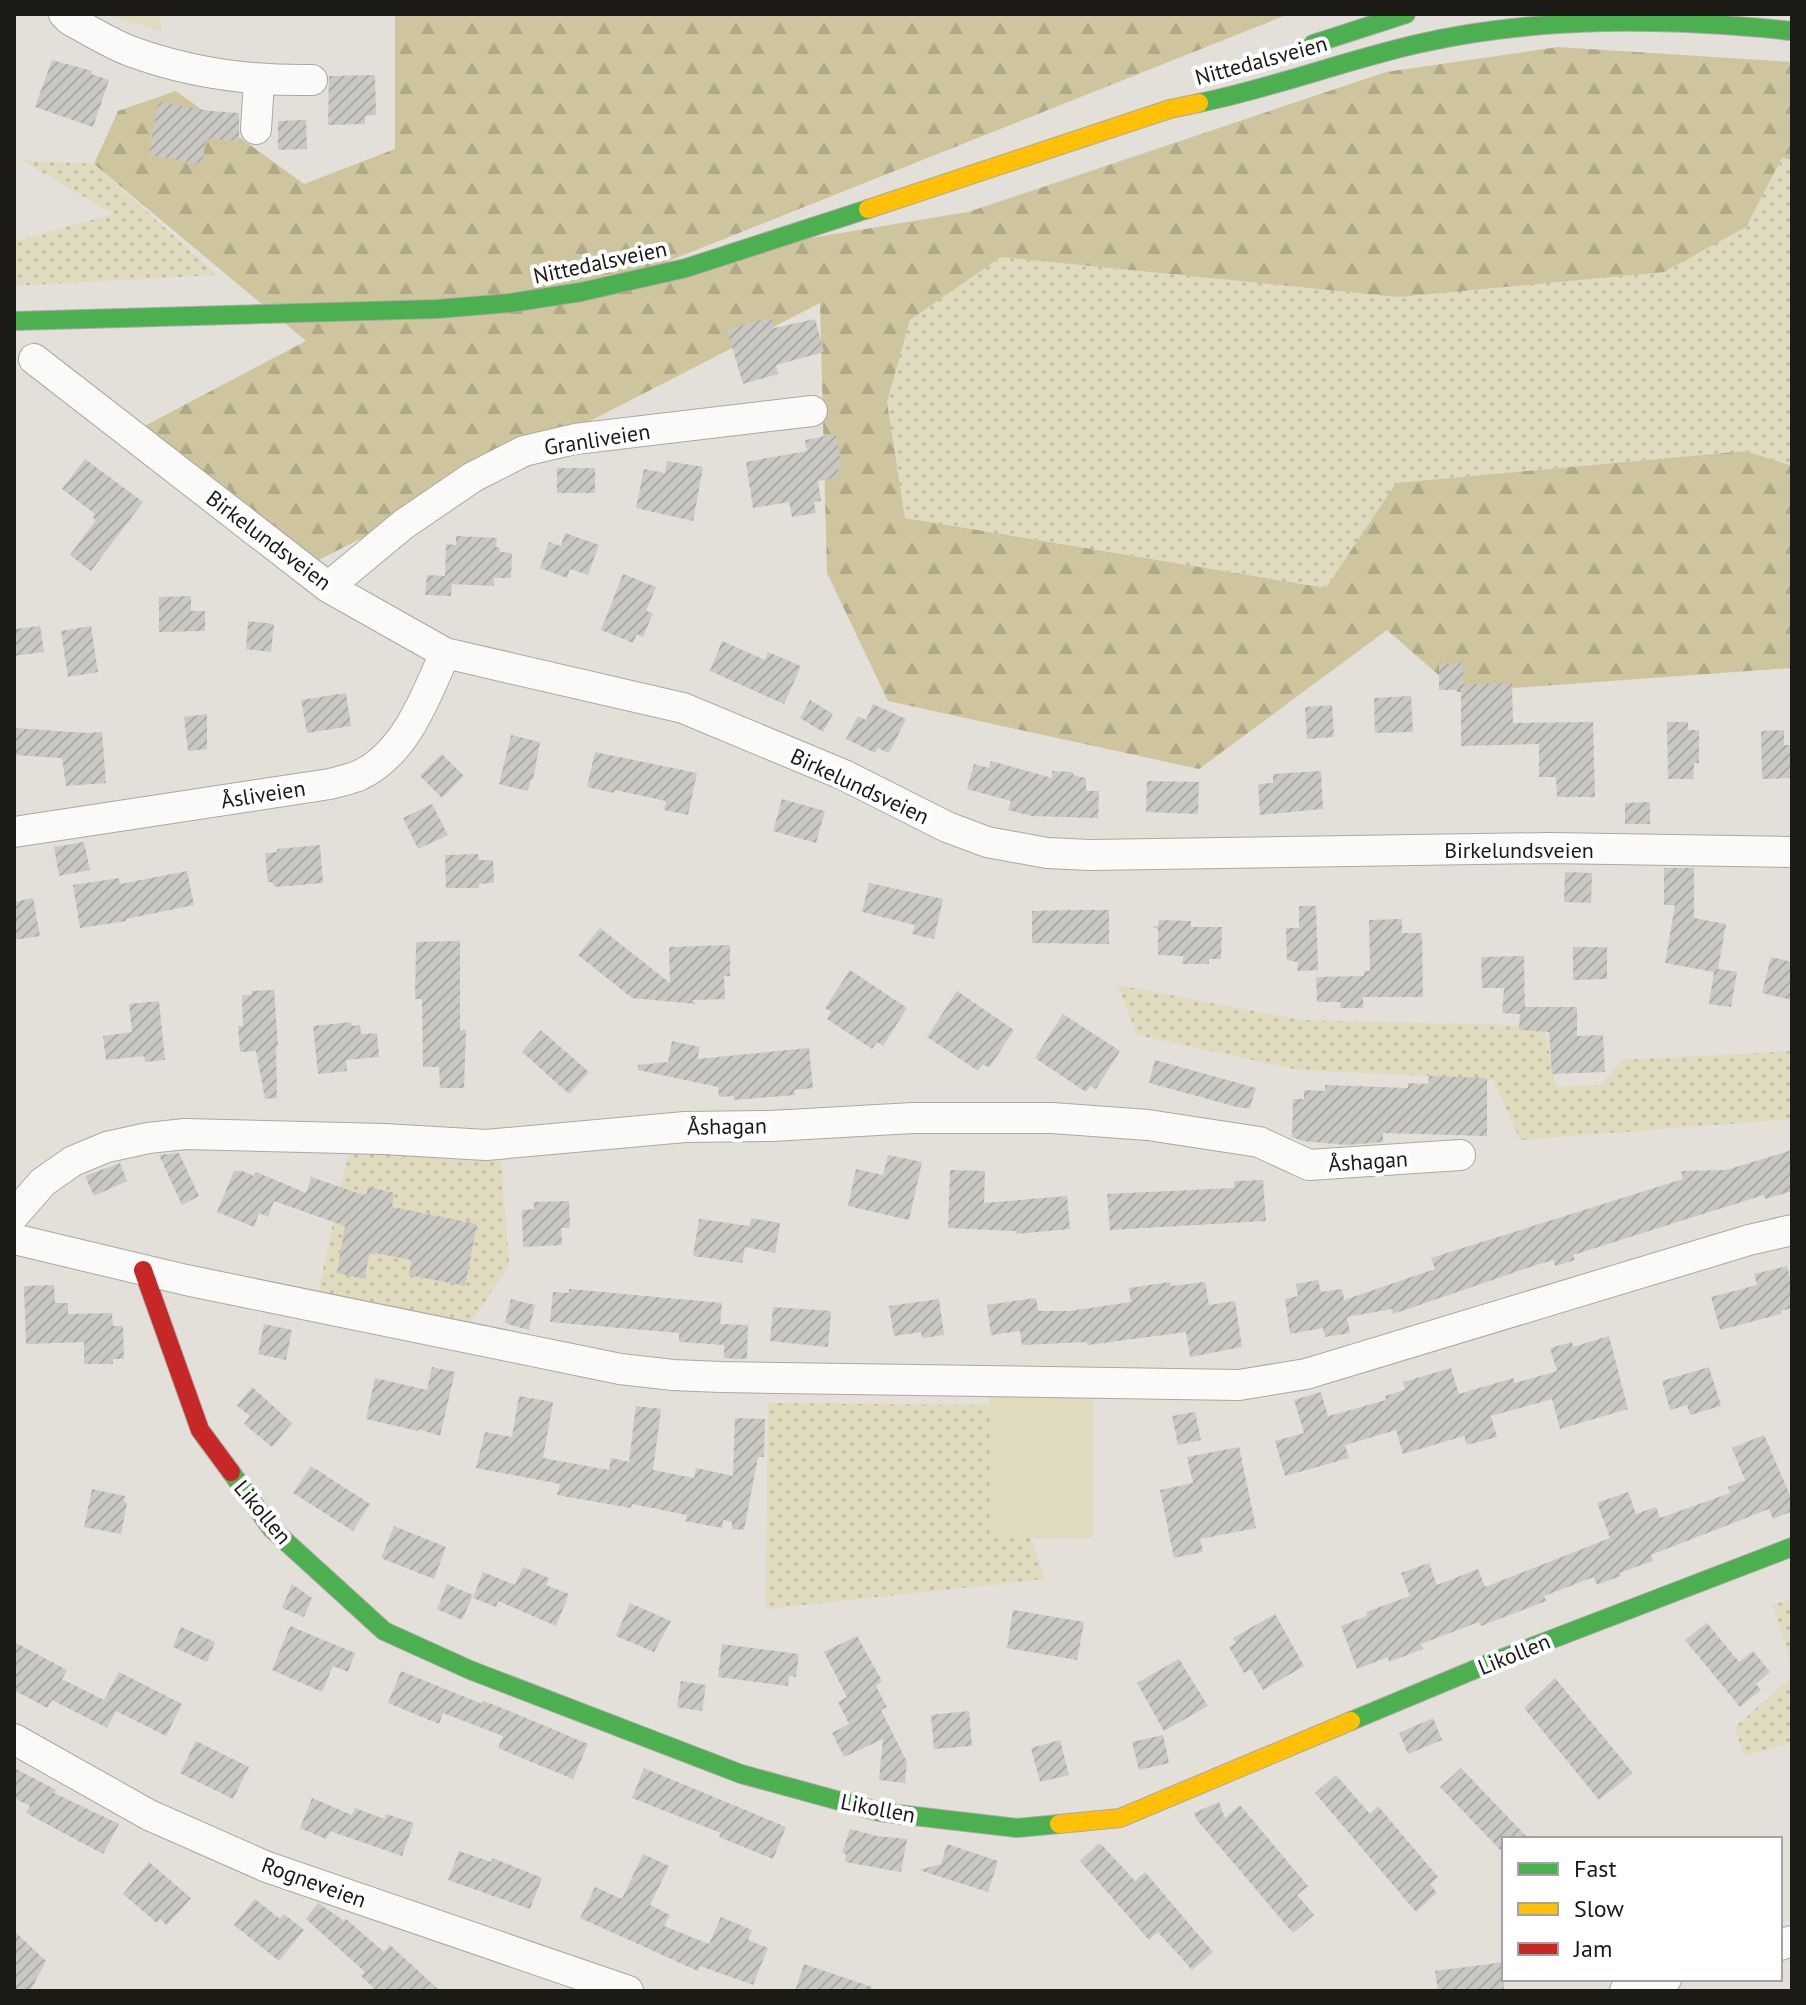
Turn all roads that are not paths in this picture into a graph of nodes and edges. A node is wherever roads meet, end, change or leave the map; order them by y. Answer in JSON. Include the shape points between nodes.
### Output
{"nodes":[{"id":1,"x":64,"y":14,"type":"edge"},
{"id":2,"x":1406,"y":14,"type":"edge"},
{"id":3,"x":1792,"y":31,"type":"edge"},
{"id":4,"x":1294,"y":51,"type":"dead end"},
{"id":5,"x":1232,"y":76,"type":"dead end"},
{"id":6,"x":312,"y":80,"type":"dead end"},
{"id":7,"x":259,"y":81,"type":"junction"},
{"id":8,"x":1170,"y":109,"type":"junction"},
{"id":9,"x":256,"y":129,"type":"dead end"},
{"id":10,"x":14,"y":321,"type":"edge"},
{"id":11,"x":34,"y":359,"type":"dead end"},
{"id":12,"x":812,"y":411,"type":"dead end"},
{"id":13,"x":328,"y":587,"type":"junction"},
{"id":14,"x":445,"y":653,"type":"junction"},
{"id":15,"x":14,"y":832,"type":"edge"},
{"id":16,"x":1792,"y":852,"type":"edge"},
{"id":17,"x":1460,"y":1155,"type":"dead end"},
{"id":18,"x":14,"y":1215,"type":"edge"},
{"id":19,"x":1792,"y":1230,"type":"edge"},
{"id":20,"x":14,"y":1239,"type":"edge"},
{"id":21,"x":143,"y":1270,"type":"junction"},
{"id":22,"x":1792,"y":1547,"type":"edge"},
{"id":23,"x":14,"y":1739,"type":"edge"},
{"id":24,"x":1659,"y":1981,"type":"edge"},
{"id":25,"x":628,"y":1991,"type":"edge"},
{"id":26,"x":1625,"y":1991,"type":"edge"}],
"edges":[{"from":1,"to":7,"type":"street","via":[[130,51]]},
{"from":2,"to":4,"type":"main road","name":"Nittedalsveien"},
{"from":3,"to":8,"type":"main road","name":"Nittedalsveien","via":[[1617,21],[1522,26],[1376,53]]},
{"from":5,"to":8,"type":"main road","name":"Nittedalsveien"},
{"from":6,"to":7,"type":"street"},
{"from":7,"to":9,"type":"street"},
{"from":8,"to":10,"type":"main road","name":"Nittedalsveien","via":[[722,258],[566,297],[437,309]]},
{"from":11,"to":13,"type":"street","name":"Birkelundsveien"},
{"from":12,"to":13,"type":"street","name":"Granliveien","via":[[575,439],[524,451],[473,477],[404,524]]},
{"from":13,"to":14,"type":"street","name":"Birkelundsveien"},
{"from":14,"to":15,"type":"street","name":"Åsliveien","via":[[415,719],[384,759],[360,775],[330,784]]},
{"from":14,"to":16,"type":"street","name":"Birkelundsveien","via":[[683,708],[844,775],[947,827],[1017,849],[1090,855],[1549,848]]},
{"from":17,"to":18,"type":"street","name":"Åshagan","via":[[1309,1165],[1259,1142],[1148,1125],[1052,1118],[685,1127],[486,1145],[185,1134],[107,1147],[73,1161],[43,1182]]},
{"from":19,"to":21,"type":"street","via":[[1306,1374],[1239,1385],[673,1375],[557,1357]]},
{"from":20,"to":21,"type":"street"},
{"from":21,"to":22,"type":"main road","name":"Likollen","via":[[200,1430],[271,1528],[384,1631],[470,1670],[741,1774],[880,1812],[1017,1828],[1120,1818],[1495,1661]]},
{"from":23,"to":25,"type":"street","name":"Rogneveien","via":[[149,1815],[267,1867]]},
{"from":24,"to":26,"type":"street"}]}
